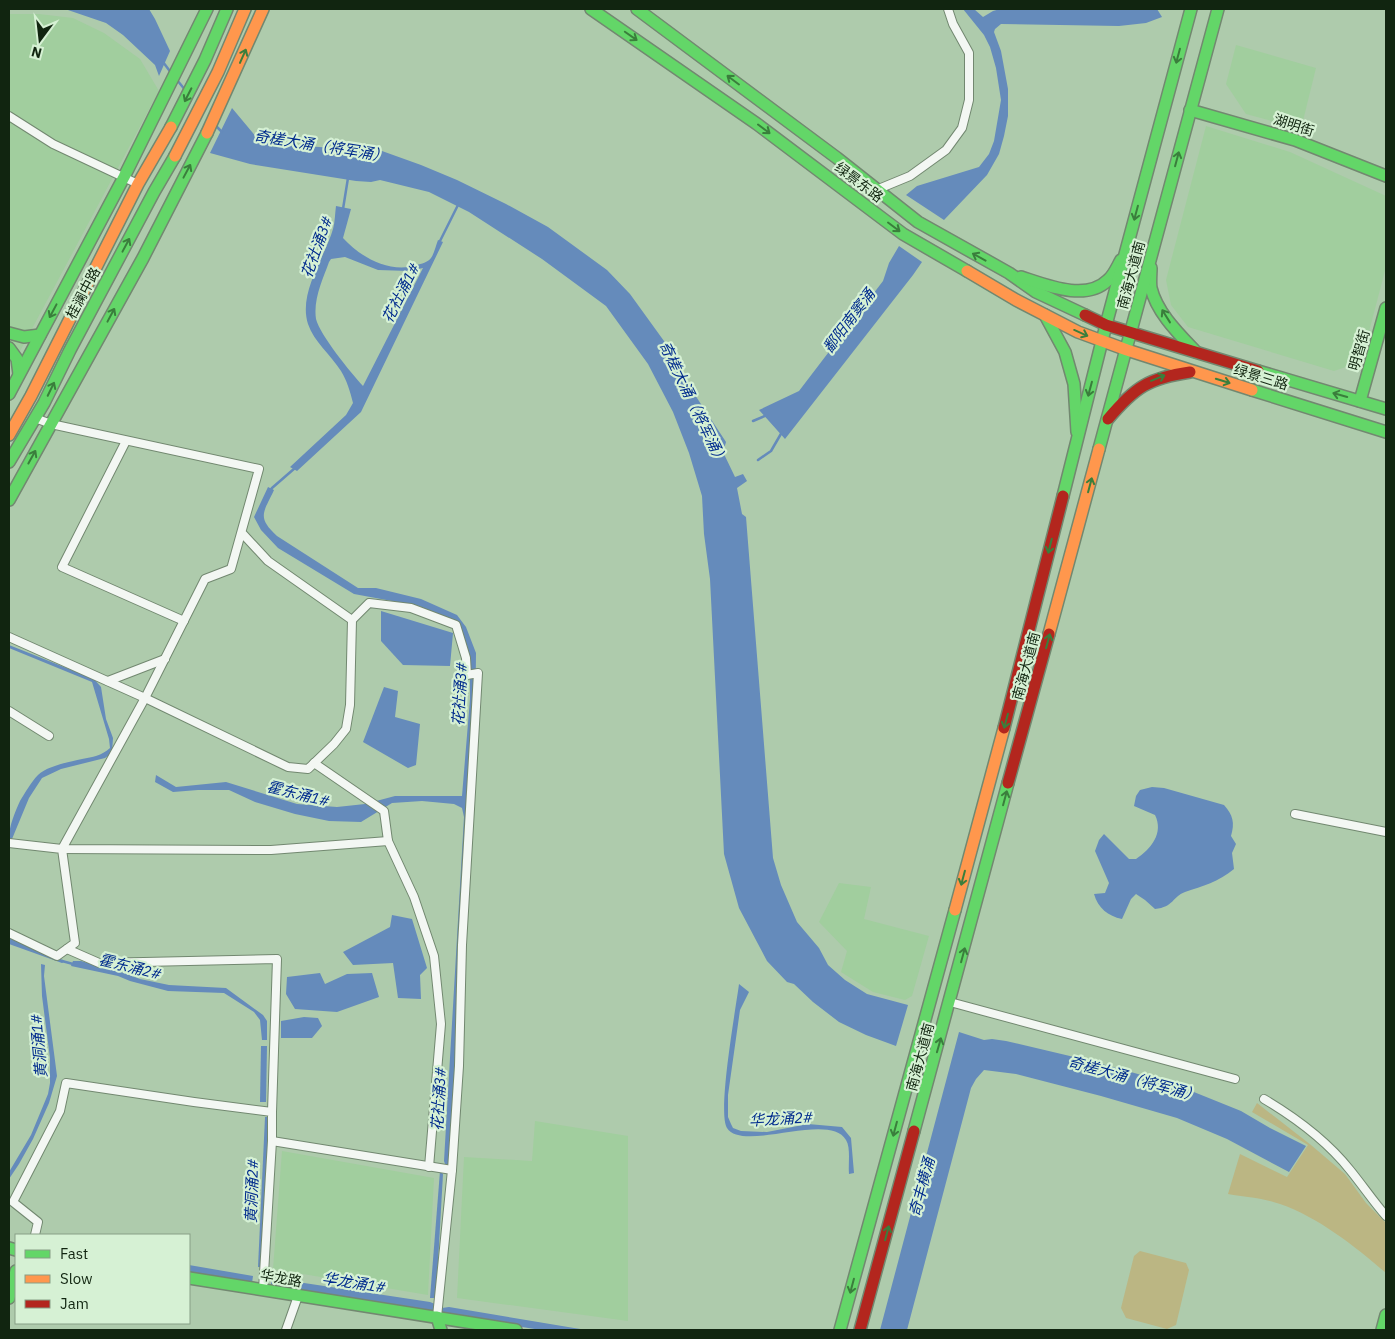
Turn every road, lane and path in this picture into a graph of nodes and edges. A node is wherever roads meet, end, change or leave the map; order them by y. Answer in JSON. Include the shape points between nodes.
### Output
{"nodes":[{"id":1,"x":207,"y":9,"type":"edge"},
{"id":2,"x":227,"y":9,"type":"edge"},
{"id":3,"x":245,"y":9,"type":"edge"},
{"id":4,"x":263,"y":9,"type":"edge"},
{"id":5,"x":591,"y":9,"type":"edge"},
{"id":6,"x":948,"y":9,"type":"edge"},
{"id":7,"x":1191,"y":9,"type":"edge"},
{"id":8,"x":1218,"y":9,"type":"edge"},
{"id":9,"x":641,"y":10,"type":"edge"},
{"id":10,"x":1190,"y":110,"type":"junction"},
{"id":11,"x":9,"y":116,"type":"edge"},
{"id":12,"x":1386,"y":176,"type":"edge"},
{"id":13,"x":124,"y":178,"type":"junction"},
{"id":14,"x":138,"y":184,"type":"junction"},
{"id":15,"x":876,"y":190,"type":"junction"},
{"id":16,"x":116,"y":227,"type":"junction"},
{"id":17,"x":1125,"y":254,"type":"junction"},
{"id":18,"x":1151,"y":257,"type":"junction"},
{"id":19,"x":1009,"y":273,"type":"junction"},
{"id":20,"x":68,"y":281,"type":"junction"},
{"id":21,"x":1386,"y":308,"type":"edge"},
{"id":22,"x":1045,"y":315,"type":"junction"},
{"id":23,"x":1106,"y":324,"type":"junction"},
{"id":24,"x":1132,"y":332,"type":"junction"},
{"id":25,"x":9,"y":333,"type":"edge"},
{"id":26,"x":40,"y":334,"type":"junction"},
{"id":27,"x":1102,"y":342,"type":"junction"},
{"id":28,"x":9,"y":348,"type":"edge"},
{"id":29,"x":1127,"y":350,"type":"junction"},
{"id":30,"x":1197,"y":353,"type":"junction"},
{"id":31,"x":1193,"y":371,"type":"junction"},
{"id":32,"x":19,"y":374,"type":"junction"},
{"id":33,"x":9,"y":394,"type":"edge"},
{"id":34,"x":1360,"y":401,"type":"junction"},
{"id":35,"x":1386,"y":410,"type":"edge"},
{"id":36,"x":35,"y":418,"type":"junction"},
{"id":37,"x":1108,"y":419,"type":"junction"},
{"id":38,"x":51,"y":424,"type":"junction"},
{"id":39,"x":1386,"y":432,"type":"edge"},
{"id":40,"x":9,"y":435,"type":"edge"},
{"id":41,"x":1077,"y":439,"type":"junction"},
{"id":42,"x":126,"y":441,"type":"junction"},
{"id":43,"x":9,"y":462,"type":"edge"},
{"id":44,"x":9,"y":500,"type":"edge"},
{"id":45,"x":242,"y":534,"type":"junction"},
{"id":46,"x":352,"y":620,"type":"junction"},
{"id":47,"x":184,"y":621,"type":"junction"},
{"id":48,"x":9,"y":637,"type":"edge"},
{"id":49,"x":165,"y":659,"type":"junction"},
{"id":50,"x":108,"y":682,"type":"junction"},
{"id":51,"x":146,"y":698,"type":"junction"},
{"id":52,"x":9,"y":711,"type":"edge"},
{"id":53,"x":49,"y":736,"type":"dead end"},
{"id":54,"x":314,"y":763,"type":"junction"},
{"id":55,"x":1295,"y":814,"type":"dead end"},
{"id":56,"x":1386,"y":832,"type":"edge"},
{"id":57,"x":388,"y":841,"type":"junction"},
{"id":58,"x":11,"y":843,"type":"edge"},
{"id":59,"x":62,"y":849,"type":"junction"},
{"id":60,"x":9,"y":933,"type":"edge"},
{"id":61,"x":67,"y":949,"type":"junction"},
{"id":62,"x":950,"y":1002,"type":"junction"},
{"id":63,"x":1235,"y":1079,"type":"dead end"},
{"id":64,"x":1264,"y":1099,"type":"dead end"},
{"id":65,"x":272,"y":1112,"type":"junction"},
{"id":66,"x":272,"y":1141,"type":"junction"},
{"id":67,"x":429,"y":1167,"type":"junction"},
{"id":68,"x":446,"y":1169,"type":"junction"},
{"id":69,"x":1386,"y":1216,"type":"edge"},
{"id":70,"x":35,"y":1234,"type":"edge"},
{"id":71,"x":15,"y":1275,"type":"edge"},
{"id":72,"x":190,"y":1278,"type":"edge"},
{"id":73,"x":263,"y":1290,"type":"junction"},
{"id":74,"x":298,"y":1296,"type":"junction"},
{"id":75,"x":9,"y":1298,"type":"edge"},
{"id":76,"x":1386,"y":1316,"type":"edge"},
{"id":77,"x":437,"y":1317,"type":"junction"},
{"id":78,"x":459,"y":1326,"type":"edge"},
{"id":79,"x":286,"y":1330,"type":"edge"},
{"id":80,"x":441,"y":1330,"type":"edge"},
{"id":81,"x":516,"y":1330,"type":"edge"},
{"id":82,"x":840,"y":1330,"type":"edge"},
{"id":83,"x":860,"y":1330,"type":"edge"},
{"id":84,"x":1382,"y":1330,"type":"edge"}],
"edges":[{"from":1,"to":13,"type":"main road"},
{"from":2,"to":14,"type":"main road","name":"桂澜中路","one_way":true,"via":[[170,129]]},
{"from":36,"to":3,"type":"main road","name":"桂澜中路","one_way":true,"via":[[149,200],[185,139]]},
{"from":38,"to":4,"type":"main road","one_way":true,"via":[[198,151]]},
{"from":5,"to":22,"type":"main road","name":"绿景东路","one_way":true,"via":[[757,124],[903,234]]},
{"from":6,"to":15,"type":"street","via":[[969,53],[969,100],[962,128],[946,150],[910,176]]},
{"from":7,"to":17,"type":"main road","name":"南海大道南","one_way":true},
{"from":8,"to":10,"type":"main road","name":"南海大道南"},
{"from":15,"to":9,"type":"main road","name":"绿景东路","one_way":true},
{"from":10,"to":12,"type":"main road","name":"湖明街","via":[[1295,140]]},
{"from":18,"to":10,"type":"main road","name":"南海大道南","one_way":true},
{"from":11,"to":13,"type":"street","via":[[53,144]]},
{"from":13,"to":14,"type":"street"},
{"from":13,"to":20,"type":"main road"},
{"from":14,"to":16,"type":"main road","name":"桂澜中路"},
{"from":19,"to":15,"type":"main road","name":"绿景东路","one_way":true,"via":[[918,222]]},
{"from":16,"to":20,"type":"main road"},
{"from":16,"to":40,"type":"main road","name":"桂澜中路"},
{"from":17,"to":19,"type":"main road","via":[[1106,282],[1086,291],[1057,288]]},
{"from":17,"to":23,"type":"main road","name":"南海大道南"},
{"from":18,"to":24,"type":"main road","name":"南海大道南"},
{"from":30,"to":18,"type":"main road","one_way":true,"via":[[1172,327],[1158,304],[1151,286]]},
{"from":19,"to":23,"type":"main road","name":"绿景东路","via":[[1036,292]]},
{"from":20,"to":26,"type":"main road","one_way":true},
{"from":21,"to":34,"type":"main road","name":"明智街"},
{"from":22,"to":27,"type":"main road","name":"绿景东路","one_way":true},
{"from":22,"to":41,"type":"main road","via":[[1065,352],[1074,384]]},
{"from":23,"to":24,"type":"main road","name":"绿景东路"},
{"from":23,"to":27,"type":"main road","name":"南海大道南"},
{"from":24,"to":29,"type":"main road","name":"南海大道南"},
{"from":24,"to":30,"type":"main road","name":"绿景三路"},
{"from":25,"to":26,"type":"main road","via":[[24,337]]},
{"from":26,"to":32,"type":"main road"},
{"from":27,"to":29,"type":"main road","name":"绿景东路"},
{"from":27,"to":41,"type":"main road","name":"南海大道南","one_way":true},
{"from":28,"to":32,"type":"main road","via":[[19,362]]},
{"from":29,"to":31,"type":"main road","name":"绿景三路"},
{"from":29,"to":37,"type":"main road","name":"南海大道南"},
{"from":34,"to":30,"type":"main road","name":"绿景三路","one_way":true},
{"from":37,"to":31,"type":"main road","one_way":true,"via":[[1127,396],[1145,383],[1166,374]]},
{"from":31,"to":39,"type":"main road","name":"绿景三路","one_way":true},
{"from":32,"to":33,"type":"main road"},
{"from":34,"to":35,"type":"main road","name":"绿景三路"},
{"from":36,"to":38,"type":"street"},
{"from":36,"to":43,"type":"main road","name":"桂澜中路"},
{"from":62,"to":37,"type":"main road","name":"南海大道南","one_way":true},
{"from":38,"to":42,"type":"street"},
{"from":44,"to":38,"type":"main road","one_way":true},
{"from":41,"to":82,"type":"main road","name":"南海大道南","one_way":true,"via":[[1006,722]]},
{"from":42,"to":45,"type":"street","via":[[260,469]]},
{"from":42,"to":47,"type":"street","via":[[62,567]]},
{"from":45,"to":46,"type":"street","via":[[268,561]]},
{"from":45,"to":47,"type":"street","via":[[231,569],[206,580]]},
{"from":46,"to":54,"type":"street","via":[[350,705],[346,729]]},
{"from":46,"to":68,"type":"street","via":[[368,602],[411,608],[456,625],[466,658],[467,674],[473,674],[476,732],[462,945],[459,1066]]},
{"from":47,"to":49,"type":"street"},
{"from":48,"to":50,"type":"street"},
{"from":49,"to":50,"type":"street"},
{"from":49,"to":51,"type":"street"},
{"from":50,"to":51,"type":"street"},
{"from":51,"to":54,"type":"street","via":[[288,767],[308,769]]},
{"from":51,"to":59,"type":"street"},
{"from":52,"to":53,"type":"street"},
{"from":54,"to":57,"type":"street","via":[[384,811]]},
{"from":55,"to":56,"type":"street"},
{"from":57,"to":59,"type":"street","via":[[271,850]]},
{"from":57,"to":67,"type":"street","via":[[414,897],[434,956],[440,1024]]},
{"from":58,"to":59,"type":"street"},
{"from":59,"to":61,"type":"street","via":[[75,943]]},
{"from":60,"to":61,"type":"street","via":[[57,956]]},
{"from":61,"to":65,"type":"street","via":[[99,963],[277,959]]},
{"from":62,"to":63,"type":"street"},
{"from":83,"to":62,"type":"main road","name":"南海大道南","one_way":true},
{"from":64,"to":69,"type":"street","via":[[1323,1141]]},
{"from":65,"to":66,"type":"street"},
{"from":65,"to":70,"type":"street","via":[[66,1083],[60,1111],[13,1202],[38,1222]]},
{"from":66,"to":67,"type":"street"},
{"from":66,"to":73,"type":"street"},
{"from":67,"to":68,"type":"street"},
{"from":68,"to":77,"type":"street"},
{"from":71,"to":75,"type":"main road"},
{"from":72,"to":73,"type":"main road","name":"华龙路"},
{"from":73,"to":74,"type":"main road","name":"华龙路"},
{"from":74,"to":77,"type":"main road","name":"华龙路"},
{"from":74,"to":79,"type":"street"},
{"from":76,"to":84,"type":"main road"},
{"from":77,"to":78,"type":"main road","name":"华龙路"},
{"from":77,"to":80,"type":"main road"},
{"from":78,"to":81,"type":"main road","name":"华龙路"}]}
